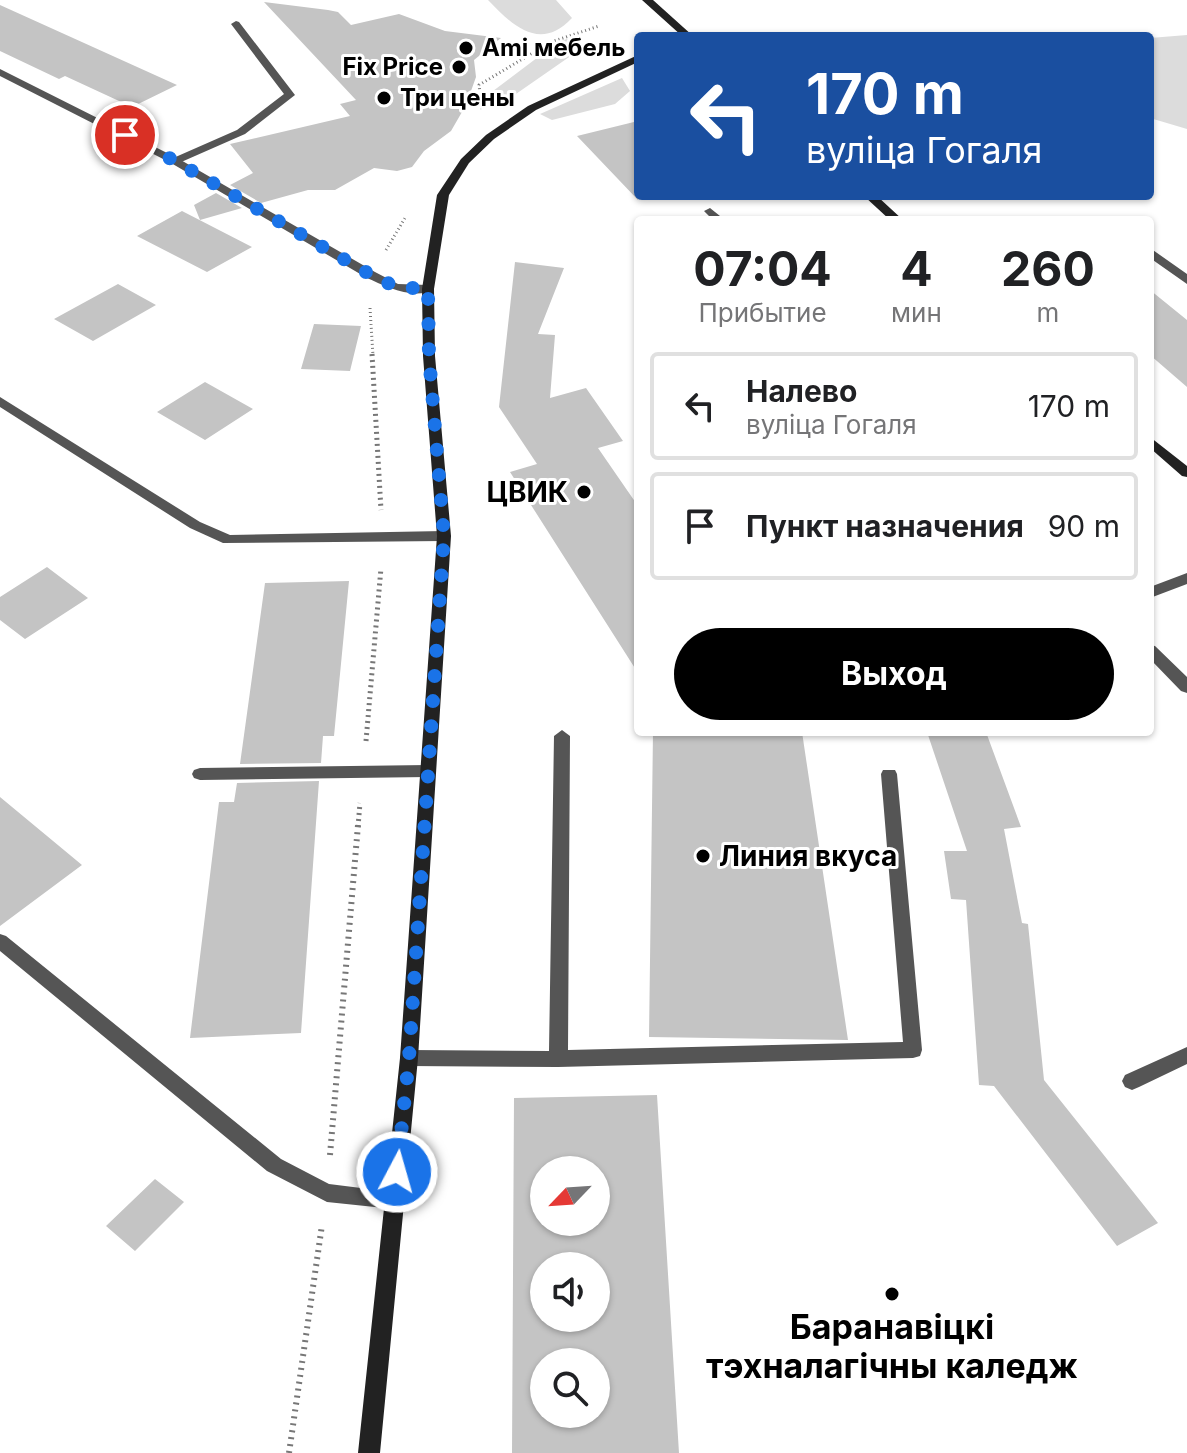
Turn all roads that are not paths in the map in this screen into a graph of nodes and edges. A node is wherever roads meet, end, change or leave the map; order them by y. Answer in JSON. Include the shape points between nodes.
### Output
{"nodes":[{"id":1,"x":647,"y":0,"type":"edge"},
{"id":2,"x":236,"y":24,"type":"dead end"},
{"id":3,"x":683,"y":32,"type":"edge"},
{"id":4,"x":634,"y":60,"type":"edge"},
{"id":5,"x":0,"y":72,"type":"edge"},
{"id":6,"x":175,"y":161,"type":"junction"},
{"id":7,"x":874,"y":200,"type":"edge"},
{"id":8,"x":892,"y":216,"type":"edge"},
{"id":9,"x":1154,"y":255,"type":"edge"},
{"id":10,"x":1187,"y":280,"type":"edge"},
{"id":11,"x":428,"y":289,"type":"junction"},
{"id":12,"x":0,"y":401,"type":"edge"},
{"id":13,"x":1154,"y":444,"type":"edge"},
{"id":14,"x":1187,"y":473,"type":"edge"},
{"id":15,"x":444,"y":536,"type":"junction"},
{"id":16,"x":1187,"y":578,"type":"edge"},
{"id":17,"x":1154,"y":591,"type":"edge"},
{"id":18,"x":1154,"y":654,"type":"edge"},
{"id":19,"x":1187,"y":687,"type":"edge"},
{"id":20,"x":562,"y":736,"type":"dead end"},
{"id":21,"x":428,"y":771,"type":"junction"},
{"id":22,"x":200,"y":774,"type":"dead end"},
{"id":23,"x":889,"y":774,"type":"dead end"},
{"id":24,"x":0,"y":941,"type":"edge"},
{"id":25,"x":1187,"y":1055,"type":"edge"},
{"id":26,"x":409,"y":1058,"type":"junction"},
{"id":27,"x":558,"y":1059,"type":"junction"},
{"id":28,"x":1132,"y":1081,"type":"dead end"},
{"id":29,"x":394,"y":1200,"type":"junction"},
{"id":30,"x":369,"y":1453,"type":"edge"}],
"edges":[{"from":1,"to":3,"type":"main road"},
{"from":2,"to":6,"type":"street","via":[[290,95],[241,132]]},
{"from":4,"to":11,"type":"main road","via":[[532,108],[465,161],[443,195]]},
{"from":5,"to":6,"type":"street"},
{"from":6,"to":11,"type":"street","via":[[371,275],[396,287]]},
{"from":7,"to":8,"type":"main road"},
{"from":9,"to":10,"type":"street"},
{"from":11,"to":15,"type":"main road"},
{"from":12,"to":15,"type":"street","via":[[195,525],[228,540]]},
{"from":13,"to":14,"type":"main road"},
{"from":15,"to":21,"type":"main road"},
{"from":16,"to":17,"type":"street"},
{"from":18,"to":19,"type":"street"},
{"from":20,"to":27,"type":"street"},
{"from":21,"to":22,"type":"street"},
{"from":21,"to":26,"type":"main road"},
{"from":23,"to":27,"type":"street","via":[[913,1050]]},
{"from":24,"to":29,"type":"street","via":[[274,1165],[327,1193]]},
{"from":25,"to":28,"type":"street"},
{"from":26,"to":27,"type":"street"},
{"from":26,"to":29,"type":"main road"},
{"from":29,"to":30,"type":"main road"}]}
